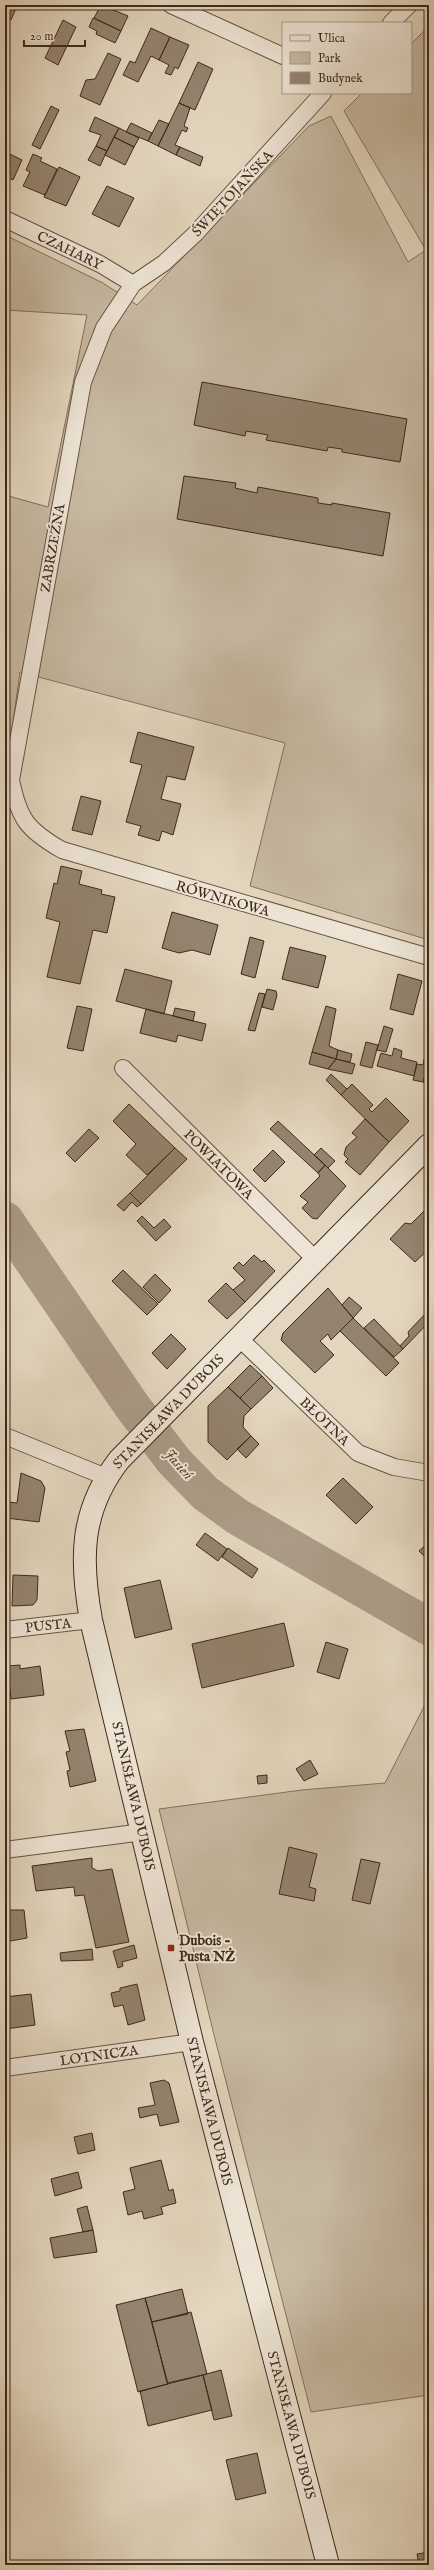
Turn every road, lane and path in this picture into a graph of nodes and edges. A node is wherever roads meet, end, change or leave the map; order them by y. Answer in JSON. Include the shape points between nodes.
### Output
{"nodes":[{"id":1,"x":171,"y":5,"type":"edge"},
{"id":2,"x":409,"y":5,"type":"edge"},
{"id":3,"x":392,"y":22,"type":"edge"},
{"id":4,"x":282,"y":56,"type":"edge"},
{"id":5,"x":322,"y":94,"type":"edge"},
{"id":6,"x":5,"y":219,"type":"edge"},
{"id":7,"x":133,"y":284,"type":"junction"},
{"id":8,"x":24,"y":822,"type":"joint"},
{"id":9,"x":429,"y":957,"type":"edge"},
{"id":10,"x":123,"y":1068,"type":"dead end"},
{"id":11,"x":429,"y":1145,"type":"edge"},
{"id":12,"x":315,"y":1260,"type":"junction"},
{"id":13,"x":238,"y":1337,"type":"junction"},
{"id":14,"x":5,"y":1436,"type":"edge"},
{"id":15,"x":429,"y":1473,"type":"edge"},
{"id":16,"x":106,"y":1477,"type":"junction"},
{"id":17,"x":91,"y":1620,"type":"junction"},
{"id":18,"x":5,"y":1630,"type":"edge"},
{"id":19,"x":143,"y":1832,"type":"junction"},
{"id":20,"x":5,"y":1850,"type":"edge"},
{"id":21,"x":192,"y":2042,"type":"junction"},
{"id":22,"x":5,"y":2068,"type":"edge"},
{"id":23,"x":328,"y":2565,"type":"edge"}],
"edges":[{"from":1,"to":4,"type":"street"},
{"from":2,"to":3,"type":"street"},
{"from":5,"to":7,"type":"street","name":"ŚWIĘTOJAŃSKA","via":[[194,234],[164,263]]},
{"from":6,"to":7,"type":"street","name":"CZAHARY","via":[[100,264]]},
{"from":7,"to":8,"type":"street","name":"ZABRZEŹNA","via":[[104,328],[83,382],[11,780],[16,804]]},
{"from":8,"to":9,"type":"street","name":"RÓWNIKOWA","via":[[52,845],[80,857]]},
{"from":10,"to":12,"type":"street","name":"POWIATOWA"},
{"from":11,"to":12,"type":"street","name":"STANISŁAWA DUBOIS"},
{"from":12,"to":13,"type":"street","name":"STANISŁAWA DUBOIS"},
{"from":13,"to":15,"type":"street","name":"BŁOTNA","via":[[358,1453],[394,1467]]},
{"from":13,"to":16,"type":"street","name":"STANISŁAWA DUBOIS","via":[[133,1443]]},
{"from":14,"to":16,"type":"street"},
{"from":16,"to":17,"type":"street","name":"STANISŁAWA DUBOIS","via":[[96,1495],[86,1533],[85,1573]]},
{"from":17,"to":18,"type":"street","name":"PUSTA"},
{"from":17,"to":19,"type":"street","name":"STANISŁAWA DUBOIS"},
{"from":19,"to":20,"type":"street"},
{"from":19,"to":21,"type":"street","name":"STANISŁAWA DUBOIS"},
{"from":21,"to":22,"type":"street","name":"LOTNICZA"},
{"from":21,"to":23,"type":"street","name":"STANISŁAWA DUBOIS"}]}
